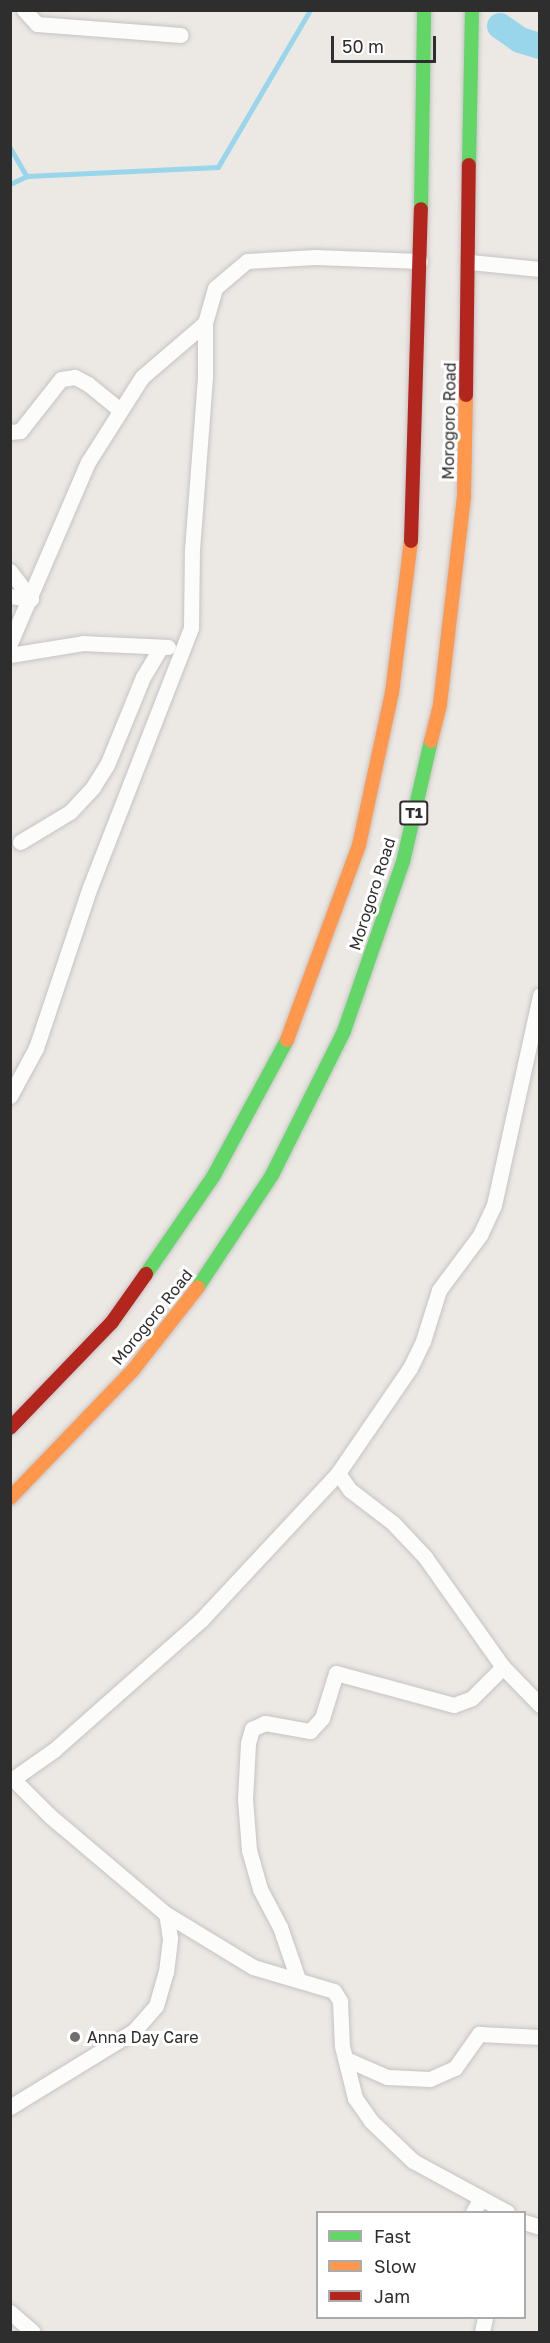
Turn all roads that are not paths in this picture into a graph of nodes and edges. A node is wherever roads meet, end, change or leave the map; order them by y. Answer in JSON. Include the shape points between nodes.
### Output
{"nodes":[{"id":1,"x":24,"y":10,"type":"edge"},
{"id":2,"x":424,"y":10,"type":"edge"},
{"id":3,"x":472,"y":10,"type":"edge"},
{"id":4,"x":181,"y":34,"type":"dead end"},
{"id":5,"x":420,"y":261,"type":"junction"},
{"id":6,"x":470,"y":262,"type":"junction"},
{"id":7,"x":540,"y":269,"type":"edge"},
{"id":8,"x":205,"y":323,"type":"junction"},
{"id":9,"x":120,"y":410,"type":"junction"},
{"id":10,"x":10,"y":432,"type":"edge"},
{"id":11,"x":10,"y":571,"type":"edge"},
{"id":12,"x":10,"y":596,"type":"edge"},
{"id":13,"x":31,"y":599,"type":"junction"},
{"id":14,"x":10,"y":643,"type":"edge"},
{"id":15,"x":161,"y":646,"type":"junction"},
{"id":16,"x":183,"y":648,"type":"junction"},
{"id":17,"x":10,"y":655,"type":"edge"},
{"id":18,"x":20,"y":842,"type":"dead end"},
{"id":19,"x":540,"y":995,"type":"edge"},
{"id":20,"x":10,"y":1096,"type":"edge"},
{"id":21,"x":10,"y":1428,"type":"edge"},
{"id":22,"x":338,"y":1473,"type":"junction"},
{"id":23,"x":10,"y":1498,"type":"edge"},
{"id":24,"x":503,"y":1667,"type":"junction"},
{"id":25,"x":540,"y":1706,"type":"edge"},
{"id":26,"x":12,"y":1780,"type":"edge"},
{"id":27,"x":166,"y":1914,"type":"junction"},
{"id":28,"x":298,"y":1979,"type":"junction"},
{"id":29,"x":540,"y":2037,"type":"edge"},
{"id":30,"x":346,"y":2059,"type":"junction"},
{"id":31,"x":10,"y":2107,"type":"edge"},
{"id":32,"x":481,"y":2198,"type":"junction"},
{"id":33,"x":474,"y":2211,"type":"edge"},
{"id":34,"x":505,"y":2211,"type":"edge"},
{"id":35,"x":10,"y":2313,"type":"edge"},
{"id":36,"x":33,"y":2332,"type":"edge"}],
"edges":[{"from":1,"to":4,"type":"street","via":[[36,24]]},
{"from":2,"to":5,"type":"highway","name":"Morogoro Road"},
{"from":3,"to":6,"type":"highway","name":"Morogoro Road","number":"T1"},
{"from":5,"to":8,"type":"street","via":[[315,257],[247,261],[215,288]]},
{"from":5,"to":21,"type":"highway","name":"Morogoro Road","via":[[412,530],[392,693],[359,845],[288,1037],[213,1177],[112,1322]]},
{"from":6,"to":7,"type":"street"},
{"from":6,"to":23,"type":"highway","name":"Morogoro Road","number":"T1","via":[[464,495],[440,704],[403,862],[344,1031],[272,1175],[203,1281],[133,1370]]},
{"from":8,"to":9,"type":"street","via":[[142,377]]},
{"from":8,"to":16,"type":"street","via":[[205,376],[192,550],[193,612]]},
{"from":9,"to":10,"type":"street","via":[[75,377],[61,379],[20,431]]},
{"from":9,"to":13,"type":"street","via":[[88,462]]},
{"from":11,"to":13,"type":"street"},
{"from":12,"to":13,"type":"street"},
{"from":13,"to":14,"type":"street"},
{"from":15,"to":16,"type":"street"},
{"from":15,"to":17,"type":"street","via":[[83,643]]},
{"from":15,"to":18,"type":"street","via":[[143,677],[111,757],[93,787],[69,812]]},
{"from":16,"to":20,"type":"street","via":[[90,887],[36,1048]]},
{"from":19,"to":22,"type":"street","via":[[494,1205],[480,1234],[439,1290],[410,1368]]},
{"from":22,"to":24,"type":"street","via":[[350,1490],[393,1523],[425,1557]]},
{"from":22,"to":26,"type":"street","via":[[202,1619],[54,1750]]},
{"from":24,"to":25,"type":"street"},
{"from":24,"to":28,"type":"street","via":[[472,1698],[454,1705],[336,1673],[322,1718],[310,1731],[265,1723],[252,1729],[245,1799],[249,1850],[260,1889],[280,1928]]},
{"from":26,"to":27,"type":"street"},
{"from":27,"to":28,"type":"street","via":[[253,1968]]},
{"from":27,"to":31,"type":"street","via":[[170,1938],[156,2006],[134,2031]]},
{"from":28,"to":30,"type":"street","via":[[334,1991],[340,2001]]},
{"from":29,"to":30,"type":"street","via":[[479,2034],[454,2068],[430,2079],[387,2078]]},
{"from":30,"to":32,"type":"street","via":[[355,2098],[382,2136],[412,2161]]},
{"from":32,"to":33,"type":"street"},
{"from":32,"to":34,"type":"street"},
{"from":35,"to":36,"type":"street"}]}
